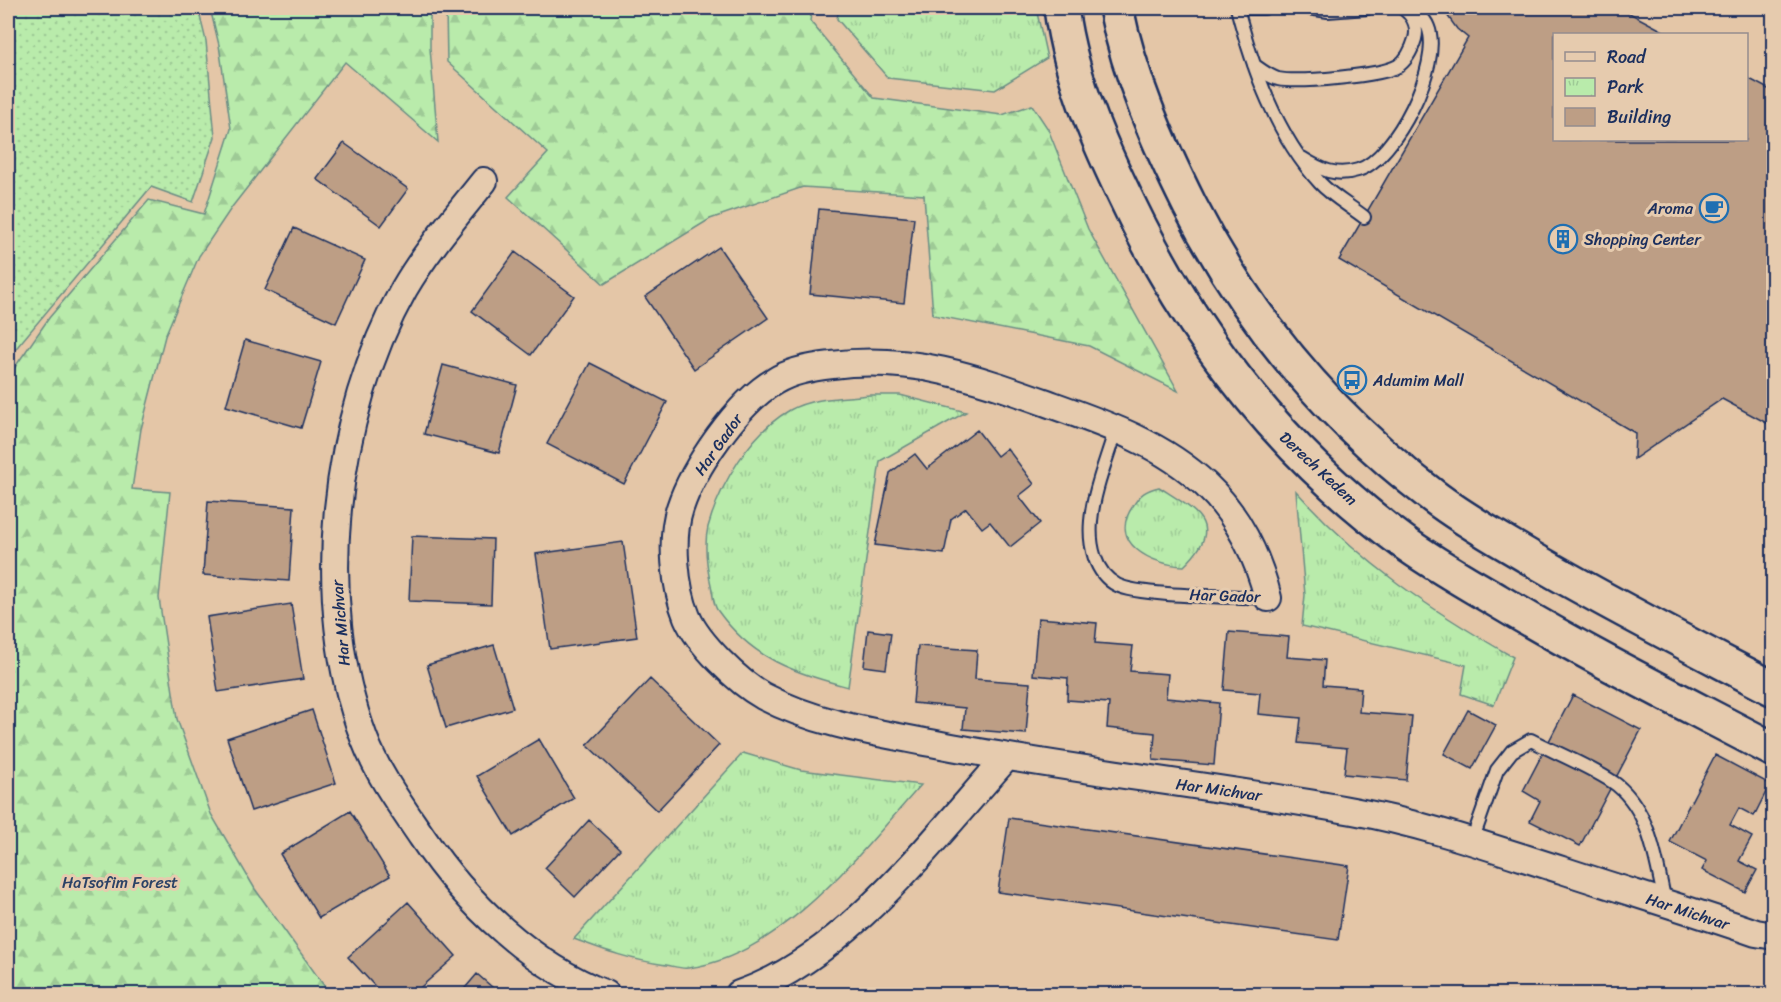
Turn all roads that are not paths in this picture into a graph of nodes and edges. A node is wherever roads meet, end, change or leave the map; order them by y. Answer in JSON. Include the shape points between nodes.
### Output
{"nodes":[{"id":1,"x":1061,"y":8,"type":"edge"},
{"id":2,"x":1116,"y":8,"type":"edge"},
{"id":3,"x":1237,"y":8,"type":"edge"},
{"id":4,"x":1244,"y":8,"type":"edge"},
{"id":5,"x":1263,"y":8,"type":"edge"},
{"id":6,"x":1308,"y":8,"type":"edge"},
{"id":7,"x":1367,"y":8,"type":"edge"},
{"id":8,"x":1403,"y":8,"type":"edge"},
{"id":9,"x":1254,"y":65,"type":"junction"},
{"id":10,"x":1302,"y":158,"type":"junction"},
{"id":11,"x":484,"y":181,"type":"dead end"},
{"id":12,"x":1364,"y":217,"type":"dead end"},
{"id":13,"x":1116,"y":428,"type":"junction"},
{"id":14,"x":1268,"y":598,"type":"joint"},
{"id":15,"x":1773,"y":689,"type":"edge"},
{"id":16,"x":1773,"y":750,"type":"edge"},
{"id":17,"x":1006,"y":758,"type":"junction"},
{"id":18,"x":1472,"y":841,"type":"junction"},
{"id":19,"x":1666,"y":904,"type":"junction"},
{"id":20,"x":1773,"y":936,"type":"edge"},
{"id":21,"x":606,"y":994,"type":"edge"},
{"id":22,"x":739,"y":994,"type":"edge"}],
"edges":[{"from":1,"to":16,"type":"main road","name":"Derech Kedem","via":[[1071,60],[1092,122],[1124,195],[1180,299],[1222,363],[1266,418],[1351,499],[1402,541],[1549,631]]},
{"from":2,"to":15,"type":"main road","via":[[1142,103],[1197,220],[1266,332],[1306,381],[1387,459],[1434,497],[1575,584]]},
{"from":3,"to":9,"type":"lane"},
{"from":4,"to":5,"type":"lane"},
{"from":6,"to":7,"type":"lane"},
{"from":8,"to":9,"type":"lane","via":[[1415,22],[1416,36],[1405,60],[1381,73],[1296,80],[1276,78]]},
{"from":8,"to":10,"type":"lane","via":[[1423,18],[1432,56],[1407,117],[1388,149],[1359,170],[1338,174]]},
{"from":9,"to":10,"type":"lane","via":[[1283,132]]},
{"from":10,"to":12,"type":"lane","via":[[1321,183]]},
{"from":11,"to":21,"type":"street","name":"Har Michvar","via":[[405,288],[380,339],[358,400],[344,463],[335,551],[344,674],[364,739],[397,801],[436,860],[484,912],[536,955],[576,983]]},
{"from":13,"to":14,"type":"street","name":"Har Gador","via":[[1168,455],[1208,486],[1240,527],[1261,569]]},
{"from":13,"to":14,"type":"lane","name":"Har Gador","via":[[1091,519],[1091,544],[1100,571],[1118,585],[1153,591]]},
{"from":13,"to":17,"type":"street","name":"Har Gador","via":[[986,381],[926,365],[869,360],[813,367],[776,380],[749,401],[698,468],[680,508],[673,544],[687,618],[705,644],[760,694],[852,728]]},
{"from":17,"to":18,"type":"street","name":"Har Michvar","via":[[1360,812]]},
{"from":17,"to":22,"type":"street","via":[[891,886],[824,948]]},
{"from":18,"to":19,"type":"street","name":"Har Michvar"},
{"from":18,"to":19,"type":"lane","via":[[1497,770],[1512,752],[1531,740],[1616,785],[1638,808],[1651,841]]},
{"from":19,"to":20,"type":"street","name":"Har Michvar"}]}
